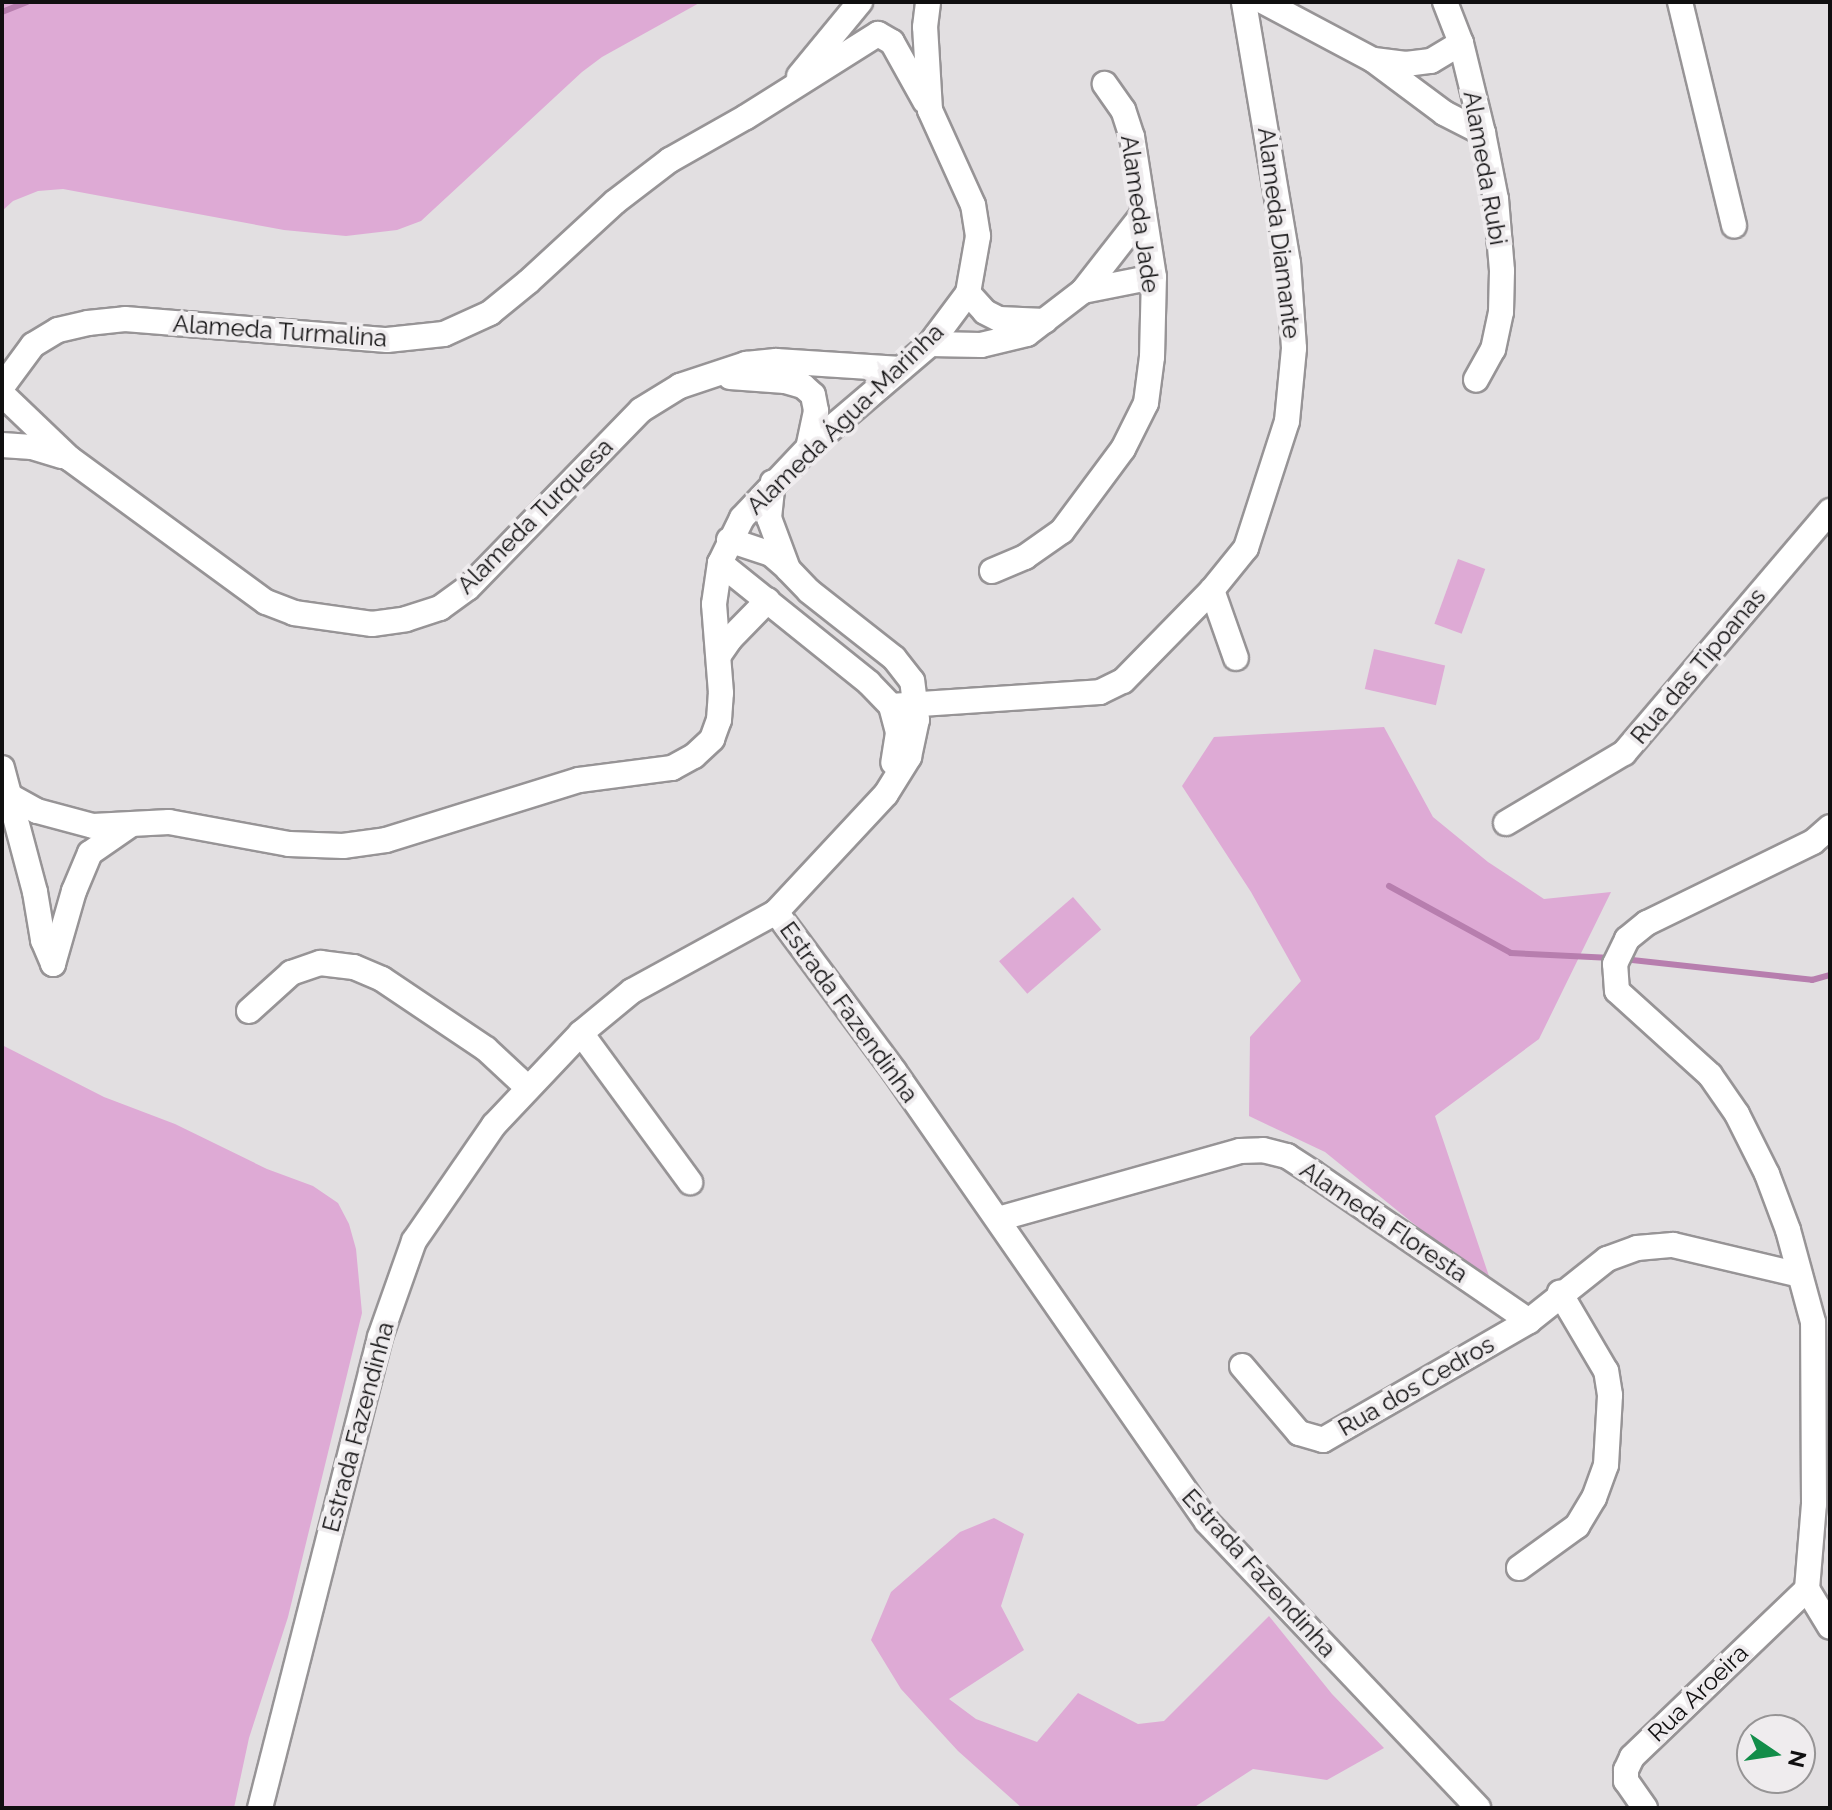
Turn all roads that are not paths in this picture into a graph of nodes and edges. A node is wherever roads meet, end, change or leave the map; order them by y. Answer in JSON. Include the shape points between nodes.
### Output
{"nodes":[{"id":1,"x":860,"y":2,"type":"edge"},
{"id":2,"x":872,"y":2,"type":"edge"},
{"id":3,"x":928,"y":2,"type":"edge"},
{"id":4,"x":1244,"y":2,"type":"edge"},
{"id":5,"x":1264,"y":2,"type":"edge"},
{"id":6,"x":1445,"y":2,"type":"edge"},
{"id":7,"x":1680,"y":2,"type":"edge"},
{"id":8,"x":925,"y":27,"type":"junction"},
{"id":9,"x":885,"y":38,"type":"junction"},
{"id":10,"x":1461,"y":43,"type":"junction"},
{"id":11,"x":1373,"y":60,"type":"junction"},
{"id":12,"x":1105,"y":84,"type":"dead end"},
{"id":13,"x":790,"y":87,"type":"junction"},
{"id":14,"x":930,"y":110,"type":"junction"},
{"id":15,"x":1483,"y":133,"type":"junction"},
{"id":16,"x":1144,"y":213,"type":"junction"},
{"id":17,"x":1734,"y":226,"type":"dead end"},
{"id":18,"x":1154,"y":277,"type":"junction"},
{"id":19,"x":1083,"y":291,"type":"junction"},
{"id":20,"x":968,"y":293,"type":"junction"},
{"id":21,"x":1048,"y":320,"type":"junction"},
{"id":22,"x":930,"y":344,"type":"junction"},
{"id":23,"x":901,"y":369,"type":"junction"},
{"id":24,"x":703,"y":378,"type":"junction"},
{"id":25,"x":1476,"y":380,"type":"dead end"},
{"id":26,"x":2,"y":387,"type":"edge"},
{"id":27,"x":2,"y":394,"type":"edge"},
{"id":28,"x":2,"y":445,"type":"edge"},
{"id":29,"x":808,"y":448,"type":"junction"},
{"id":30,"x":69,"y":458,"type":"junction"},
{"id":31,"x":773,"y":482,"type":"junction"},
{"id":32,"x":1830,"y":511,"type":"edge"},
{"id":33,"x":724,"y":552,"type":"junction"},
{"id":34,"x":788,"y":569,"type":"junction"},
{"id":35,"x":992,"y":571,"type":"dead end"},
{"id":36,"x":1212,"y":590,"type":"junction"},
{"id":37,"x":809,"y":591,"type":"junction"},
{"id":38,"x":777,"y":608,"type":"junction"},
{"id":39,"x":719,"y":655,"type":"junction"},
{"id":40,"x":894,"y":658,"type":"junction"},
{"id":41,"x":1236,"y":658,"type":"dead end"},
{"id":42,"x":869,"y":683,"type":"junction"},
{"id":43,"x":917,"y":702,"type":"junction"},
{"id":44,"x":891,"y":706,"type":"junction"},
{"id":45,"x":2,"y":768,"type":"edge"},
{"id":46,"x":886,"y":794,"type":"junction"},
{"id":47,"x":8,"y":795,"type":"junction"},
{"id":48,"x":1506,"y":823,"type":"dead end"},
{"id":49,"x":131,"y":824,"type":"junction"},
{"id":50,"x":1830,"y":827,"type":"edge"},
{"id":51,"x":776,"y":912,"type":"junction"},
{"id":52,"x":249,"y":1011,"type":"dead end"},
{"id":53,"x":581,"y":1033,"type":"junction"},
{"id":54,"x":528,"y":1088,"type":"junction"},
{"id":55,"x":690,"y":1182,"type":"dead end"},
{"id":56,"x":998,"y":1219,"type":"junction"},
{"id":57,"x":1800,"y":1275,"type":"junction"},
{"id":58,"x":1560,"y":1293,"type":"junction"},
{"id":59,"x":1529,"y":1321,"type":"junction"},
{"id":60,"x":1242,"y":1366,"type":"dead end"},
{"id":61,"x":1519,"y":1568,"type":"dead end"},
{"id":62,"x":1807,"y":1589,"type":"junction"},
{"id":63,"x":1830,"y":1627,"type":"edge"},
{"id":64,"x":260,"y":1808,"type":"edge"},
{"id":65,"x":1478,"y":1808,"type":"edge"},
{"id":66,"x":1645,"y":1808,"type":"edge"}],
"edges":[{"from":1,"to":13,"type":"street","name":"Alameda Turmalina"},
{"from":2,"to":9,"type":"street"},
{"from":3,"to":8,"type":"street","name":"Alameda Água-Marinha"},
{"from":4,"to":36,"type":"street","name":"Alameda Diamante","via":[[1288,263],[1294,348],[1287,421],[1246,548]]},
{"from":5,"to":11,"type":"street"},
{"from":6,"to":10,"type":"street","name":"Alameda Rubi"},
{"from":7,"to":17,"type":"street"},
{"from":8,"to":9,"type":"street","name":"Alameda Turmalina","via":[[904,43]]},
{"from":8,"to":14,"type":"street","name":"Alameda Água-Marinha"},
{"from":9,"to":13,"type":"street","name":"Alameda Turmalina"},
{"from":9,"to":14,"type":"street"},
{"from":10,"to":11,"type":"street","via":[[1431,61]]},
{"from":10,"to":15,"type":"street","name":"Alameda Rubi"},
{"from":11,"to":15,"type":"street","via":[[1444,113]]},
{"from":12,"to":16,"type":"street","name":"Alameda Jade","via":[[1123,110],[1132,137]]},
{"from":13,"to":26,"type":"street","name":"Alameda Turmalina","via":[[670,160],[490,313],[444,334],[387,340],[125,319],[88,323],[58,330],[33,345]]},
{"from":14,"to":20,"type":"street","name":"Alameda Água-Marinha","via":[[973,205],[978,236]]},
{"from":15,"to":25,"type":"street","name":"Alameda Rubi","via":[[1496,199],[1501,298],[1493,349]]},
{"from":16,"to":18,"type":"street","name":"Alameda Jade"},
{"from":16,"to":19,"type":"street"},
{"from":18,"to":19,"type":"street"},
{"from":18,"to":35,"type":"street","name":"Alameda Jade","via":[[1146,403],[1123,449],[1062,531],[1025,557]]},
{"from":19,"to":21,"type":"street"},
{"from":20,"to":21,"type":"street","via":[[999,319]]},
{"from":20,"to":22,"type":"street","name":"Alameda Água-Marinha"},
{"from":21,"to":22,"type":"street","via":[[1007,341]]},
{"from":22,"to":23,"type":"street","name":"Alameda Água-Marinha"},
{"from":23,"to":24,"type":"street","name":"Alameda Turquesa","via":[[776,361]]},
{"from":23,"to":29,"type":"street","name":"Alameda Água-Marinha"},
{"from":24,"to":29,"type":"street","name":"Alameda Turquesa","via":[[741,376],[803,386],[813,395],[816,411]]},
{"from":24,"to":30,"type":"street","name":"Alameda Turquesa","via":[[641,410],[468,588],[440,608],[372,624],[294,613],[266,602]]},
{"from":27,"to":30,"type":"street","name":"Alameda Turquesa"},
{"from":28,"to":30,"type":"street","name":"Alameda Turquesa"},
{"from":29,"to":31,"type":"street","name":"Alameda Água-Marinha"},
{"from":31,"to":33,"type":"street","name":"Alameda Água-Marinha","via":[[742,518]]},
{"from":31,"to":34,"type":"street","via":[[769,518]]},
{"from":32,"to":48,"type":"street","name":"Rua das Tipoanas","via":[[1624,753]]},
{"from":33,"to":34,"type":"street","via":[[771,554]]},
{"from":33,"to":38,"type":"street"},
{"from":33,"to":39,"type":"street","name":"Alameda Água-Marinha","via":[[714,604]]},
{"from":34,"to":37,"type":"street"},
{"from":36,"to":41,"type":"street"},
{"from":36,"to":43,"type":"street","name":"Alameda Diamante","via":[[1123,681],[1100,692]]},
{"from":37,"to":38,"type":"street"},
{"from":37,"to":40,"type":"street"},
{"from":38,"to":39,"type":"street"},
{"from":38,"to":42,"type":"street"},
{"from":39,"to":49,"type":"street","name":"Alameda Água-Marinha","via":[[719,720],[712,739],[672,768],[579,780],[386,840],[343,846],[289,844],[169,822]]},
{"from":40,"to":42,"type":"street"},
{"from":40,"to":43,"type":"street","via":[[912,681]]},
{"from":42,"to":44,"type":"street"},
{"from":43,"to":44,"type":"street","name":"Alameda Diamante"},
{"from":43,"to":46,"type":"street","via":[[909,757]]},
{"from":44,"to":46,"type":"street","via":[[897,743]]},
{"from":45,"to":47,"type":"street"},
{"from":46,"to":51,"type":"street"},
{"from":47,"to":49,"type":"street","name":"Alameda Água-Marinha","via":[[71,822]]},
{"from":47,"to":49,"type":"street","via":[[53,964],[90,853]]},
{"from":50,"to":57,"type":"street","via":[[1813,842],[1647,923],[1627,939],[1615,964],[1617,991],[1710,1075],[1737,1114],[1767,1174]]},
{"from":51,"to":53,"type":"street","name":"Estrada Fazendinha","via":[[632,991]]},
{"from":51,"to":56,"type":"street","name":"Estrada Fazendinha"},
{"from":52,"to":54,"type":"street","via":[[291,973],[320,963],[354,967],[382,979],[486,1049]]},
{"from":53,"to":54,"type":"street","name":"Estrada Fazendinha"},
{"from":53,"to":55,"type":"street"},
{"from":54,"to":64,"type":"street","name":"Estrada Fazendinha","via":[[454,1179],[414,1241],[396,1289]]},
{"from":56,"to":59,"type":"street","name":"Alameda Floresta","via":[[1240,1151],[1263,1150],[1287,1156]]},
{"from":56,"to":65,"type":"street","name":"Estrada Fazendinha","via":[[1207,1522]]},
{"from":57,"to":58,"type":"street","name":"Rua dos Cedros","via":[[1673,1245],[1637,1248],[1607,1259]]},
{"from":57,"to":62,"type":"street","via":[[1813,1322],[1815,1394]]},
{"from":58,"to":59,"type":"street","name":"Rua dos Cedros"},
{"from":58,"to":61,"type":"street","via":[[1606,1371],[1606,1465],[1577,1526]]},
{"from":59,"to":60,"type":"street","name":"Rua dos Cedros","via":[[1323,1440],[1299,1433]]},
{"from":62,"to":63,"type":"street"},
{"from":62,"to":66,"type":"street","name":"Rua Aroeira","via":[[1632,1757],[1626,1781]]}]}
